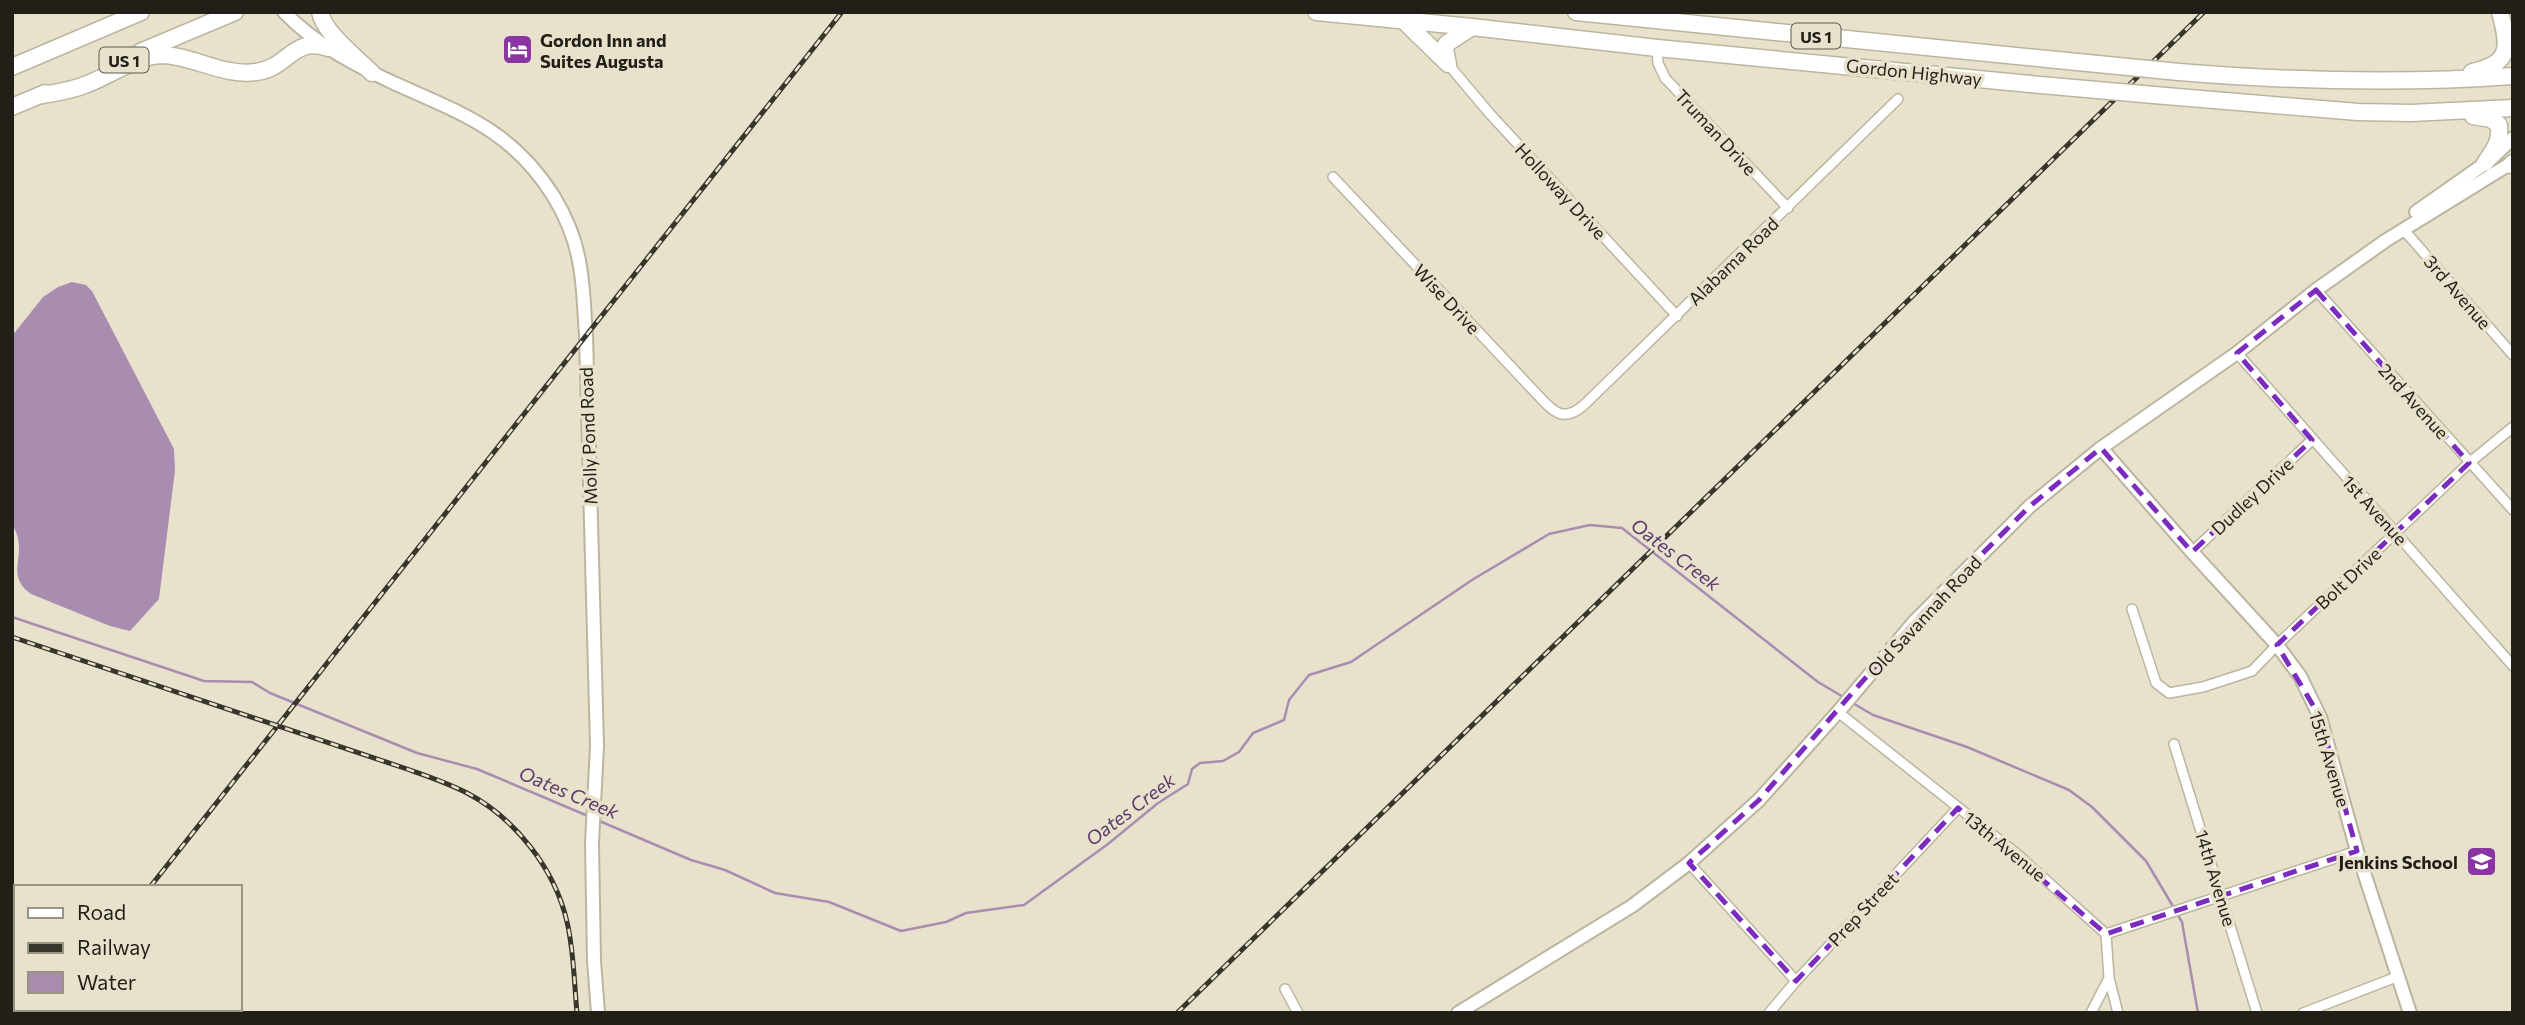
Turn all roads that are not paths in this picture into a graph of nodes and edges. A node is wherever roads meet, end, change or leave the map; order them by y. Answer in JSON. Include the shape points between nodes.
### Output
{"nodes":[{"id":1,"x":141,"y":12,"type":"edge"},
{"id":2,"x":235,"y":12,"type":"edge"},
{"id":3,"x":284,"y":12,"type":"edge"},
{"id":4,"x":320,"y":12,"type":"edge"},
{"id":5,"x":1316,"y":12,"type":"edge"},
{"id":6,"x":1576,"y":12,"type":"edge"},
{"id":7,"x":2501,"y":12,"type":"edge"},
{"id":8,"x":1626,"y":15,"type":"edge"},
{"id":9,"x":1404,"y":21,"type":"junction"},
{"id":10,"x":2513,"y":21,"type":"edge"},
{"id":11,"x":1472,"y":27,"type":"junction"},
{"id":12,"x":328,"y":48,"type":"junction"},
{"id":13,"x":1657,"y":48,"type":"junction"},
{"id":14,"x":2513,"y":53,"type":"edge"},
{"id":15,"x":1448,"y":64,"type":"junction"},
{"id":16,"x":12,"y":67,"type":"edge"},
{"id":17,"x":372,"y":73,"type":"junction"},
{"id":18,"x":2513,"y":76,"type":"edge"},
{"id":19,"x":2427,"y":81,"type":"junction"},
{"id":20,"x":38,"y":96,"type":"junction"},
{"id":21,"x":1898,"y":99,"type":"dead end"},
{"id":22,"x":12,"y":107,"type":"edge"},
{"id":23,"x":2513,"y":108,"type":"edge"},
{"id":24,"x":2439,"y":112,"type":"junction"},
{"id":25,"x":2513,"y":138,"type":"edge"},
{"id":26,"x":2485,"y":163,"type":"junction"},
{"id":27,"x":2512,"y":163,"type":"edge"},
{"id":28,"x":1333,"y":177,"type":"dead end"},
{"id":29,"x":1788,"y":208,"type":"junction"},
{"id":30,"x":2403,"y":229,"type":"junction"},
{"id":31,"x":2316,"y":290,"type":"junction"},
{"id":32,"x":1677,"y":316,"type":"junction"},
{"id":33,"x":2237,"y":353,"type":"junction"},
{"id":34,"x":2513,"y":355,"type":"edge"},
{"id":35,"x":1564,"y":415,"type":"joint"},
{"id":36,"x":2513,"y":427,"type":"edge"},
{"id":37,"x":2312,"y":440,"type":"junction"},
{"id":38,"x":2101,"y":448,"type":"junction"},
{"id":39,"x":2469,"y":463,"type":"junction"},
{"id":40,"x":2513,"y":510,"type":"edge"},
{"id":41,"x":2396,"y":534,"type":"junction"},
{"id":42,"x":2192,"y":552,"type":"junction"},
{"id":43,"x":2132,"y":609,"type":"dead end"},
{"id":44,"x":2277,"y":645,"type":"junction"},
{"id":45,"x":2513,"y":666,"type":"edge"},
{"id":46,"x":1842,"y":708,"type":"junction"},
{"id":47,"x":2174,"y":744,"type":"dead end"},
{"id":48,"x":1958,"y":808,"type":"junction"},
{"id":49,"x":2357,"y":851,"type":"junction"},
{"id":50,"x":1689,"y":863,"type":"junction"},
{"id":51,"x":2222,"y":894,"type":"junction"},
{"id":52,"x":2106,"y":934,"type":"junction"},
{"id":53,"x":2399,"y":976,"type":"junction"},
{"id":54,"x":2109,"y":978,"type":"junction"},
{"id":55,"x":1796,"y":981,"type":"junction"},
{"id":56,"x":1285,"y":989,"type":"dead end"},
{"id":57,"x":1466,"y":1011,"type":"edge"},
{"id":58,"x":598,"y":1013,"type":"edge"},
{"id":59,"x":1298,"y":1013,"type":"edge"},
{"id":60,"x":1769,"y":1013,"type":"edge"},
{"id":61,"x":2091,"y":1013,"type":"edge"},
{"id":62,"x":2118,"y":1013,"type":"edge"},
{"id":63,"x":2257,"y":1013,"type":"edge"},
{"id":64,"x":2303,"y":1013,"type":"edge"},
{"id":65,"x":2410,"y":1013,"type":"edge"}],
"edges":[{"from":1,"to":16,"type":"highway","number":"US 1"},
{"from":2,"to":20,"type":"highway","number":"US 1"},
{"from":3,"to":12,"type":"street","name":"Molly Pond Road"},
{"from":4,"to":17,"type":"highway","via":[[330,32]]},
{"from":5,"to":9,"type":"highway","name":"Gordon Highway","number":"US 1"},
{"from":6,"to":8,"type":"highway","name":"Gordon Highway","number":"US 1"},
{"from":7,"to":10,"type":"street"},
{"from":7,"to":14,"type":"street"},
{"from":7,"to":19,"type":"highway","via":[[2507,42],[2499,62]]},
{"from":8,"to":19,"type":"highway","name":"Gordon Highway","number":"US 1","bridge":true,"via":[[2179,72]]},
{"from":9,"to":11,"type":"highway","name":"Gordon Highway","number":"US 1"},
{"from":9,"to":15,"type":"highway"},
{"from":11,"to":13,"type":"highway","name":"Gordon Highway","number":"US 1"},
{"from":11,"to":15,"type":"highway","via":[[1447,44]]},
{"from":12,"to":17,"type":"street","name":"Molly Pond Road"},
{"from":12,"to":20,"type":"highway","via":[[315,44],[299,47],[275,66],[252,73],[156,56],[84,86]]},
{"from":13,"to":24,"type":"highway","name":"Gordon Highway","number":"US 1","bridge":true,"via":[[2324,111]]},
{"from":13,"to":29,"type":"street","name":"Truman Drive","via":[[1665,78]]},
{"from":15,"to":32,"type":"street","name":"Holloway Drive"},
{"from":17,"to":58,"type":"street","name":"Molly Pond Road","via":[[481,124],[512,145],[548,187],[574,239],[586,335],[597,746],[592,842]]},
{"from":18,"to":19,"type":"highway","name":"Gordon Highway","number":"US 1"},
{"from":20,"to":22,"type":"highway","number":"US 1"},
{"from":21,"to":29,"type":"street","name":"Alabama Road"},
{"from":23,"to":24,"type":"highway","name":"Gordon Highway","number":"US 1"},
{"from":24,"to":26,"type":"highway","via":[[2491,119],[2499,125],[2497,147]]},
{"from":25,"to":26,"type":"street","name":"Old Savannah Road"},
{"from":26,"to":30,"type":"street","name":"Old Savannah Road","via":[[2415,213]]},
{"from":27,"to":30,"type":"street","name":"Old Savannah Road"},
{"from":28,"to":35,"type":"street","name":"Wise Drive","via":[[1531,389]]},
{"from":29,"to":32,"type":"street","name":"Alabama Road"},
{"from":30,"to":31,"type":"street","name":"Old Savannah Road"},
{"from":30,"to":34,"type":"street","name":"3rd Avenue"},
{"from":31,"to":33,"type":"street","name":"Old Savannah Road"},
{"from":31,"to":39,"type":"street","name":"2nd Avenue"},
{"from":32,"to":35,"type":"street","name":"Alabama Road","via":[[1577,412]]},
{"from":33,"to":37,"type":"street","name":"1st Avenue"},
{"from":33,"to":38,"type":"street","name":"Old Savannah Road"},
{"from":36,"to":39,"type":"street","name":"Bolt Drive"},
{"from":37,"to":41,"type":"street","name":"1st Avenue"},
{"from":37,"to":42,"type":"street","name":"Dudley Drive"},
{"from":38,"to":42,"type":"street","name":"15th Avenue"},
{"from":38,"to":46,"type":"street","name":"Old Savannah Road","via":[[2030,506],[1915,621]]},
{"from":39,"to":40,"type":"street","name":"2nd Avenue"},
{"from":39,"to":41,"type":"street","name":"Bolt Drive"},
{"from":41,"to":44,"type":"street","name":"Bolt Drive"},
{"from":41,"to":45,"type":"street","name":"1st Avenue"},
{"from":42,"to":44,"type":"street","name":"15th Avenue"},
{"from":43,"to":44,"type":"street","name":"Bolt Drive","via":[[2156,683],[2169,692],[2252,671]]},
{"from":44,"to":49,"type":"street","name":"15th Avenue","via":[[2300,676],[2320,717]]},
{"from":46,"to":48,"type":"street","name":"13th Avenue"},
{"from":46,"to":50,"type":"street","name":"Old Savannah Road","via":[[1759,800]]},
{"from":47,"to":51,"type":"street","name":"14th Avenue"},
{"from":48,"to":52,"type":"street","name":"13th Avenue"},
{"from":48,"to":55,"type":"street","name":"Prep Street"},
{"from":49,"to":51,"type":"street"},
{"from":49,"to":53,"type":"street","name":"15th Avenue"},
{"from":50,"to":55,"type":"street"},
{"from":50,"to":57,"type":"street","name":"Old Savannah Road","via":[[1632,906]]},
{"from":51,"to":52,"type":"street"},
{"from":51,"to":63,"type":"street","name":"14th Avenue"},
{"from":52,"to":54,"type":"street"},
{"from":53,"to":64,"type":"street"},
{"from":53,"to":65,"type":"street","name":"15th Avenue"},
{"from":54,"to":61,"type":"street"},
{"from":54,"to":62,"type":"street"},
{"from":55,"to":60,"type":"street","name":"Prep Street"},
{"from":56,"to":59,"type":"street"}]}
